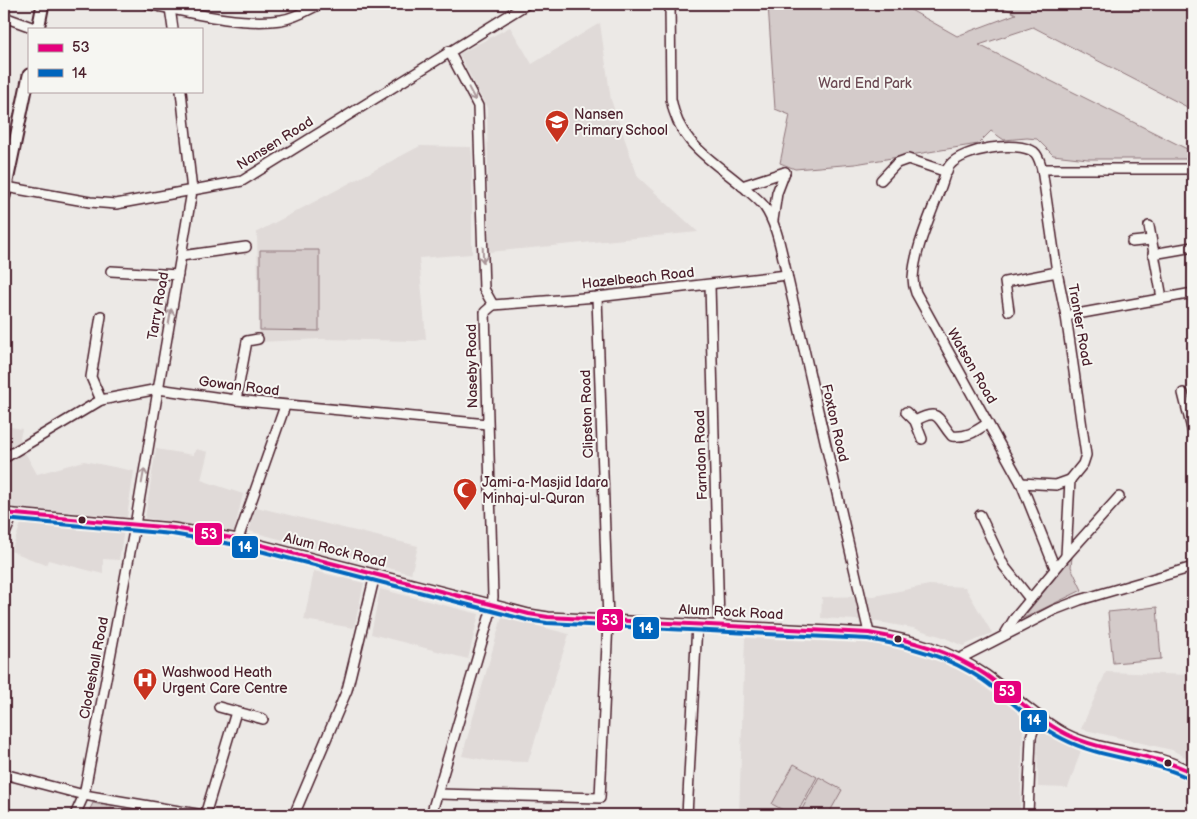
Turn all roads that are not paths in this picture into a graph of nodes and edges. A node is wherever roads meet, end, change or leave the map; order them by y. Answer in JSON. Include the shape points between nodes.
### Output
{"nodes":[{"id":1,"x":43,"y":4,"type":"edge"},
{"id":2,"x":148,"y":4,"type":"edge"},
{"id":3,"x":320,"y":4,"type":"edge"},
{"id":4,"x":527,"y":4,"type":"edge"},
{"id":5,"x":670,"y":4,"type":"edge"},
{"id":6,"x":170,"y":8,"type":"junction"},
{"id":7,"x":4,"y":17,"type":"edge"},
{"id":8,"x":35,"y":28,"type":"edge"},
{"id":9,"x":38,"y":28,"type":"edge"},
{"id":10,"x":173,"y":28,"type":"edge"},
{"id":11,"x":449,"y":51,"type":"junction"},
{"id":12,"x":28,"y":80,"type":"edge"},
{"id":13,"x":181,"y":92,"type":"edge"},
{"id":14,"x":1042,"y":169,"type":"junction"},
{"id":15,"x":1193,"y":169,"type":"edge"},
{"id":16,"x":947,"y":172,"type":"junction"},
{"id":17,"x":881,"y":180,"type":"dead end"},
{"id":18,"x":742,"y":186,"type":"junction"},
{"id":19,"x":192,"y":191,"type":"junction"},
{"id":20,"x":5,"y":192,"type":"edge"},
{"id":21,"x":772,"y":220,"type":"junction"},
{"id":22,"x":1149,"y":226,"type":"dead end"},
{"id":23,"x":1151,"y":240,"type":"junction"},
{"id":24,"x":1132,"y":242,"type":"dead end"},
{"id":25,"x":1193,"y":246,"type":"edge"},
{"id":26,"x":246,"y":247,"type":"dead end"},
{"id":27,"x":1153,"y":254,"type":"junction"},
{"id":28,"x":181,"y":256,"type":"junction"},
{"id":29,"x":110,"y":271,"type":"dead end"},
{"id":30,"x":1057,"y":272,"type":"junction"},
{"id":31,"x":178,"y":275,"type":"junction"},
{"id":32,"x":787,"y":275,"type":"junction"},
{"id":33,"x":710,"y":285,"type":"junction"},
{"id":34,"x":1193,"y":293,"type":"edge"},
{"id":35,"x":597,"y":296,"type":"junction"},
{"id":36,"x":1162,"y":298,"type":"junction"},
{"id":37,"x":493,"y":305,"type":"junction"},
{"id":38,"x":1009,"y":311,"type":"dead end"},
{"id":39,"x":101,"y":316,"type":"dead end"},
{"id":40,"x":1066,"y":316,"type":"junction"},
{"id":41,"x":258,"y":339,"type":"dead end"},
{"id":42,"x":158,"y":389,"type":"junction"},
{"id":43,"x":1183,"y":393,"type":"dead end"},
{"id":44,"x":101,"y":400,"type":"junction"},
{"id":45,"x":236,"y":400,"type":"junction"},
{"id":46,"x":285,"y":406,"type":"junction"},
{"id":47,"x":906,"y":412,"type":"dead end"},
{"id":48,"x":915,"y":421,"type":"junction"},
{"id":49,"x":988,"y":423,"type":"junction"},
{"id":50,"x":488,"y":424,"type":"junction"},
{"id":51,"x":1193,"y":433,"type":"edge"},
{"id":52,"x":922,"y":439,"type":"dead end"},
{"id":53,"x":4,"y":458,"type":"edge"},
{"id":54,"x":1070,"y":480,"type":"junction"},
{"id":55,"x":1021,"y":483,"type":"junction"},
{"id":56,"x":1119,"y":498,"type":"dead end"},
{"id":57,"x":8,"y":514,"type":"edge"},
{"id":58,"x":980,"y":515,"type":"dead end"},
{"id":59,"x":134,"y":524,"type":"junction"},
{"id":60,"x":4,"y":536,"type":"edge"},
{"id":61,"x":238,"y":539,"type":"junction"},
{"id":62,"x":1066,"y":556,"type":"junction"},
{"id":63,"x":1193,"y":567,"type":"edge"},
{"id":64,"x":1056,"y":568,"type":"junction"},
{"id":65,"x":375,"y":575,"type":"junction"},
{"id":66,"x":1030,"y":599,"type":"junction"},
{"id":67,"x":492,"y":604,"type":"junction"},
{"id":68,"x":608,"y":621,"type":"junction"},
{"id":69,"x":697,"y":624,"type":"junction"},
{"id":70,"x":719,"y":624,"type":"junction"},
{"id":71,"x":869,"y":633,"type":"junction"},
{"id":72,"x":1005,"y":634,"type":"junction"},
{"id":73,"x":959,"y":659,"type":"junction"},
{"id":74,"x":219,"y":707,"type":"dead end"},
{"id":75,"x":236,"y":712,"type":"junction"},
{"id":76,"x":1038,"y":716,"type":"junction"},
{"id":77,"x":263,"y":719,"type":"dead end"},
{"id":78,"x":1193,"y":772,"type":"edge"},
{"id":79,"x":4,"y":774,"type":"edge"},
{"id":80,"x":438,"y":794,"type":"junction"},
{"id":81,"x":84,"y":795,"type":"junction"},
{"id":82,"x":190,"y":814,"type":"edge"},
{"id":83,"x":75,"y":815,"type":"edge"},
{"id":84,"x":204,"y":815,"type":"edge"},
{"id":85,"x":294,"y":815,"type":"edge"},
{"id":86,"x":431,"y":815,"type":"edge"},
{"id":87,"x":687,"y":815,"type":"edge"},
{"id":88,"x":1028,"y":815,"type":"edge"}],
"edges":[{"from":1,"to":9,"type":"main road"},
{"from":2,"to":6,"type":"street"},
{"from":3,"to":6,"type":"street","via":[[295,17],[268,21],[234,20]]},
{"from":4,"to":11,"type":"street","name":"Nansen Road"},
{"from":5,"to":18,"type":"street","via":[[673,110],[688,139],[700,153]]},
{"from":6,"to":10,"type":"street"},
{"from":7,"to":8,"type":"street"},
{"from":11,"to":19,"type":"street","name":"Nansen Road","via":[[242,181]]},
{"from":11,"to":37,"type":"street","one_way":true,"via":[[478,106],[484,289]]},
{"from":12,"to":20,"type":"main road"},
{"from":13,"to":19,"type":"street","name":"Tarry Road"},
{"from":14,"to":15,"type":"street"},
{"from":14,"to":16,"type":"street","via":[[1034,152],[1020,148],[993,148],[960,157],[950,164]]},
{"from":14,"to":30,"type":"street","name":"Tranter Road"},
{"from":16,"to":17,"type":"street","via":[[908,159],[897,163]]},
{"from":16,"to":49,"type":"street","name":"Watson Road","via":[[924,233],[913,280],[927,316]]},
{"from":18,"to":21,"type":"street","via":[[762,204]]},
{"from":18,"to":21,"type":"street","via":[[785,172]]},
{"from":19,"to":20,"type":"street","name":"Nansen Road","via":[[116,204]]},
{"from":19,"to":28,"type":"street","name":"Tarry Road"},
{"from":21,"to":32,"type":"street","name":"Foxton Road"},
{"from":22,"to":23,"type":"street"},
{"from":23,"to":24,"type":"street"},
{"from":23,"to":27,"type":"street"},
{"from":25,"to":27,"type":"street"},
{"from":26,"to":28,"type":"street"},
{"from":27,"to":36,"type":"street"},
{"from":28,"to":31,"type":"street","name":"Tarry Road"},
{"from":29,"to":31,"type":"street"},
{"from":30,"to":38,"type":"street","via":[[1005,282]]},
{"from":30,"to":40,"type":"street","name":"Tranter Road"},
{"from":42,"to":31,"type":"street","name":"Tarry Road","one_way":true},
{"from":32,"to":33,"type":"street","name":"Hazelbeach Road"},
{"from":32,"to":71,"type":"street","name":"Foxton Road"},
{"from":33,"to":35,"type":"street","name":"Hazelbeach Road"},
{"from":33,"to":70,"type":"street","name":"Farndon Road"},
{"from":34,"to":36,"type":"street"},
{"from":35,"to":37,"type":"street","name":"Hazelbeach Road"},
{"from":35,"to":68,"type":"street","name":"Clipston Road"},
{"from":36,"to":40,"type":"street"},
{"from":37,"to":50,"type":"street","name":"Naseby Road","via":[[485,312]]},
{"from":39,"to":44,"type":"street","via":[[92,377]]},
{"from":40,"to":54,"type":"street","name":"Tranter Road","via":[[1086,456],[1084,464]]},
{"from":41,"to":45,"type":"street","via":[[247,342]]},
{"from":42,"to":44,"type":"street","name":"Gowan Road"},
{"from":42,"to":45,"type":"street","name":"Gowan Road"},
{"from":59,"to":42,"type":"street","name":"Tarry Road","one_way":true},
{"from":43,"to":51,"type":"street"},
{"from":44,"to":53,"type":"street","name":"Gowan Road"},
{"from":45,"to":46,"type":"street","name":"Gowan Road"},
{"from":46,"to":50,"type":"street","name":"Gowan Road"},
{"from":46,"to":61,"type":"street"},
{"from":47,"to":48,"type":"street"},
{"from":48,"to":49,"type":"street","via":[[933,414],[952,436],[960,437],[968,436]]},
{"from":48,"to":52,"type":"street"},
{"from":49,"to":55,"type":"street","name":"Watson Road"},
{"from":50,"to":67,"type":"street","name":"Naseby Road"},
{"from":54,"to":55,"type":"street","via":[[1056,485]]},
{"from":54,"to":62,"type":"street"},
{"from":55,"to":64,"type":"street","name":"Watson Road"},
{"from":56,"to":62,"type":"street"},
{"from":57,"to":59,"type":"street","name":"Alum Rock Road"},
{"from":57,"to":60,"type":"street"},
{"from":58,"to":66,"type":"street","via":[[1004,566]]},
{"from":59,"to":61,"type":"street","name":"Alum Rock Road"},
{"from":59,"to":81,"type":"street","name":"Clodeshall Road"},
{"from":61,"to":65,"type":"street","name":"Alum Rock Road"},
{"from":62,"to":64,"type":"street"},
{"from":63,"to":72,"type":"street","via":[[1080,600]]},
{"from":64,"to":66,"type":"street"},
{"from":65,"to":67,"type":"street","name":"Alum Rock Road"},
{"from":65,"to":85,"type":"street","via":[[346,690]]},
{"from":66,"to":72,"type":"street"},
{"from":67,"to":68,"type":"street","name":"Alum Rock Road","via":[[548,617]]},
{"from":67,"to":80,"type":"street","name":"Naseby Road"},
{"from":68,"to":69,"type":"street","name":"Alum Rock Road"},
{"from":68,"to":80,"type":"street","name":"Clipston Road","via":[[600,798]]},
{"from":69,"to":70,"type":"street","name":"Alum Rock Road"},
{"from":69,"to":87,"type":"street"},
{"from":70,"to":71,"type":"street","name":"Alum Rock Road"},
{"from":71,"to":73,"type":"street","name":"Alum Rock Road","via":[[935,647]]},
{"from":72,"to":73,"type":"street"},
{"from":73,"to":76,"type":"street","name":"Alum Rock Road","via":[[985,674]]},
{"from":74,"to":75,"type":"street"},
{"from":75,"to":77,"type":"street"},
{"from":75,"to":84,"type":"street"},
{"from":76,"to":78,"type":"street","name":"Alum Rock Road","via":[[1067,734],[1098,746],[1172,763]]},
{"from":76,"to":88,"type":"street","via":[[1031,737]]},
{"from":79,"to":81,"type":"street"},
{"from":80,"to":86,"type":"street","name":"Naseby Road"},
{"from":81,"to":82,"type":"street"},
{"from":81,"to":83,"type":"street","name":"Clodeshall Road"},
{"from":82,"to":84,"type":"street"}]}
